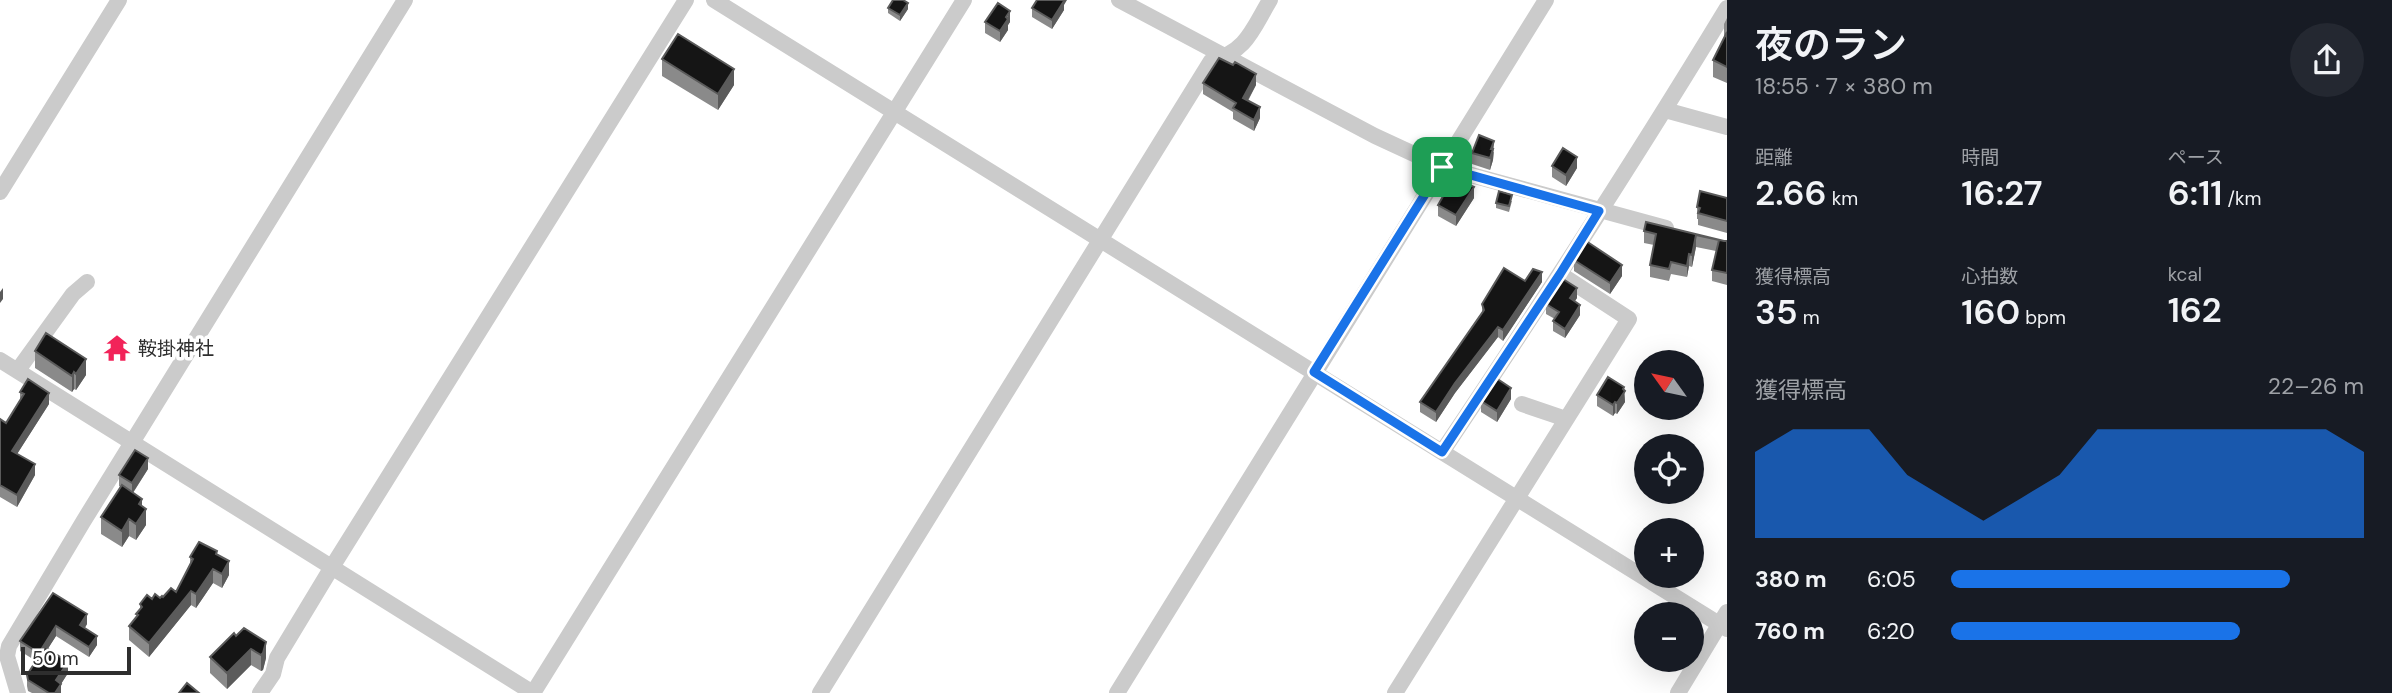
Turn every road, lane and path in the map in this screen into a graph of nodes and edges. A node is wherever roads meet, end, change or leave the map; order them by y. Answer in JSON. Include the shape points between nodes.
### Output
{"nodes":[{"id":1,"x":119,"y":0,"type":"edge"},
{"id":2,"x":405,"y":0,"type":"edge"},
{"id":3,"x":686,"y":0,"type":"edge"},
{"id":4,"x":714,"y":0,"type":"edge"},
{"id":5,"x":964,"y":0,"type":"edge"},
{"id":6,"x":1119,"y":0,"type":"edge"},
{"id":7,"x":1270,"y":0,"type":"edge"},
{"id":8,"x":1546,"y":0,"type":"edge"},
{"id":9,"x":1727,"y":8,"type":"edge"},
{"id":10,"x":1225,"y":57,"type":"junction"},
{"id":11,"x":1665,"y":110,"type":"junction"},
{"id":12,"x":894,"y":111,"type":"junction"},
{"id":13,"x":1727,"y":127,"type":"edge"},
{"id":14,"x":1442,"y":167,"type":"junction"},
{"id":15,"x":0,"y":192,"type":"edge"},
{"id":16,"x":1599,"y":211,"type":"junction"},
{"id":17,"x":1676,"y":230,"type":"edge"},
{"id":18,"x":1100,"y":241,"type":"junction"},
{"id":19,"x":1560,"y":274,"type":"junction"},
{"id":20,"x":87,"y":282,"type":"dead end"},
{"id":21,"x":0,"y":360,"type":"edge"},
{"id":22,"x":18,"y":370,"type":"junction"},
{"id":23,"x":1314,"y":372,"type":"junction"},
{"id":24,"x":1522,"y":404,"type":"dead end"},
{"id":25,"x":1566,"y":419,"type":"junction"},
{"id":26,"x":131,"y":442,"type":"junction"},
{"id":27,"x":1442,"y":452,"type":"junction"},
{"id":28,"x":1517,"y":498,"type":"junction"},
{"id":29,"x":332,"y":567,"type":"junction"},
{"id":30,"x":1724,"y":622,"type":"edge"},
{"id":31,"x":3,"y":656,"type":"edge"},
{"id":32,"x":18,"y":693,"type":"edge"},
{"id":33,"x":260,"y":693,"type":"edge"},
{"id":34,"x":533,"y":693,"type":"edge"},
{"id":35,"x":820,"y":693,"type":"edge"},
{"id":36,"x":1117,"y":693,"type":"edge"},
{"id":37,"x":1395,"y":693,"type":"edge"},
{"id":38,"x":1678,"y":693,"type":"edge"}],
"edges":[{"from":1,"to":15,"type":"street"},
{"from":2,"to":26,"type":"street"},
{"from":3,"to":29,"type":"street"},
{"from":4,"to":12,"type":"street"},
{"from":5,"to":12,"type":"street"},
{"from":6,"to":10,"type":"street"},
{"from":7,"to":10,"type":"street","via":[[1240,48]]},
{"from":8,"to":14,"type":"street"},
{"from":9,"to":11,"type":"street"},
{"from":10,"to":14,"type":"street"},
{"from":10,"to":18,"type":"street","via":[[1211,61]]},
{"from":11,"to":13,"type":"street"},
{"from":11,"to":16,"type":"street"},
{"from":12,"to":18,"type":"street"},
{"from":12,"to":34,"type":"street"},
{"from":14,"to":16,"type":"street"},
{"from":14,"to":23,"type":"street"},
{"from":16,"to":17,"type":"street"},
{"from":16,"to":19,"type":"street"},
{"from":18,"to":23,"type":"street"},
{"from":18,"to":35,"type":"street"},
{"from":19,"to":25,"type":"street","via":[[1629,319]]},
{"from":19,"to":27,"type":"street"},
{"from":20,"to":22,"type":"street","via":[[73,294]]},
{"from":21,"to":22,"type":"street"},
{"from":22,"to":26,"type":"street"},
{"from":23,"to":27,"type":"street"},
{"from":23,"to":36,"type":"street"},
{"from":24,"to":25,"type":"street"},
{"from":25,"to":28,"type":"street"},
{"from":26,"to":29,"type":"street"},
{"from":26,"to":31,"type":"street"},
{"from":27,"to":28,"type":"street"},
{"from":28,"to":30,"type":"street"},
{"from":28,"to":37,"type":"street"},
{"from":29,"to":33,"type":"street"},
{"from":29,"to":34,"type":"street"},
{"from":30,"to":38,"type":"street"},
{"from":31,"to":32,"type":"street"}]}
